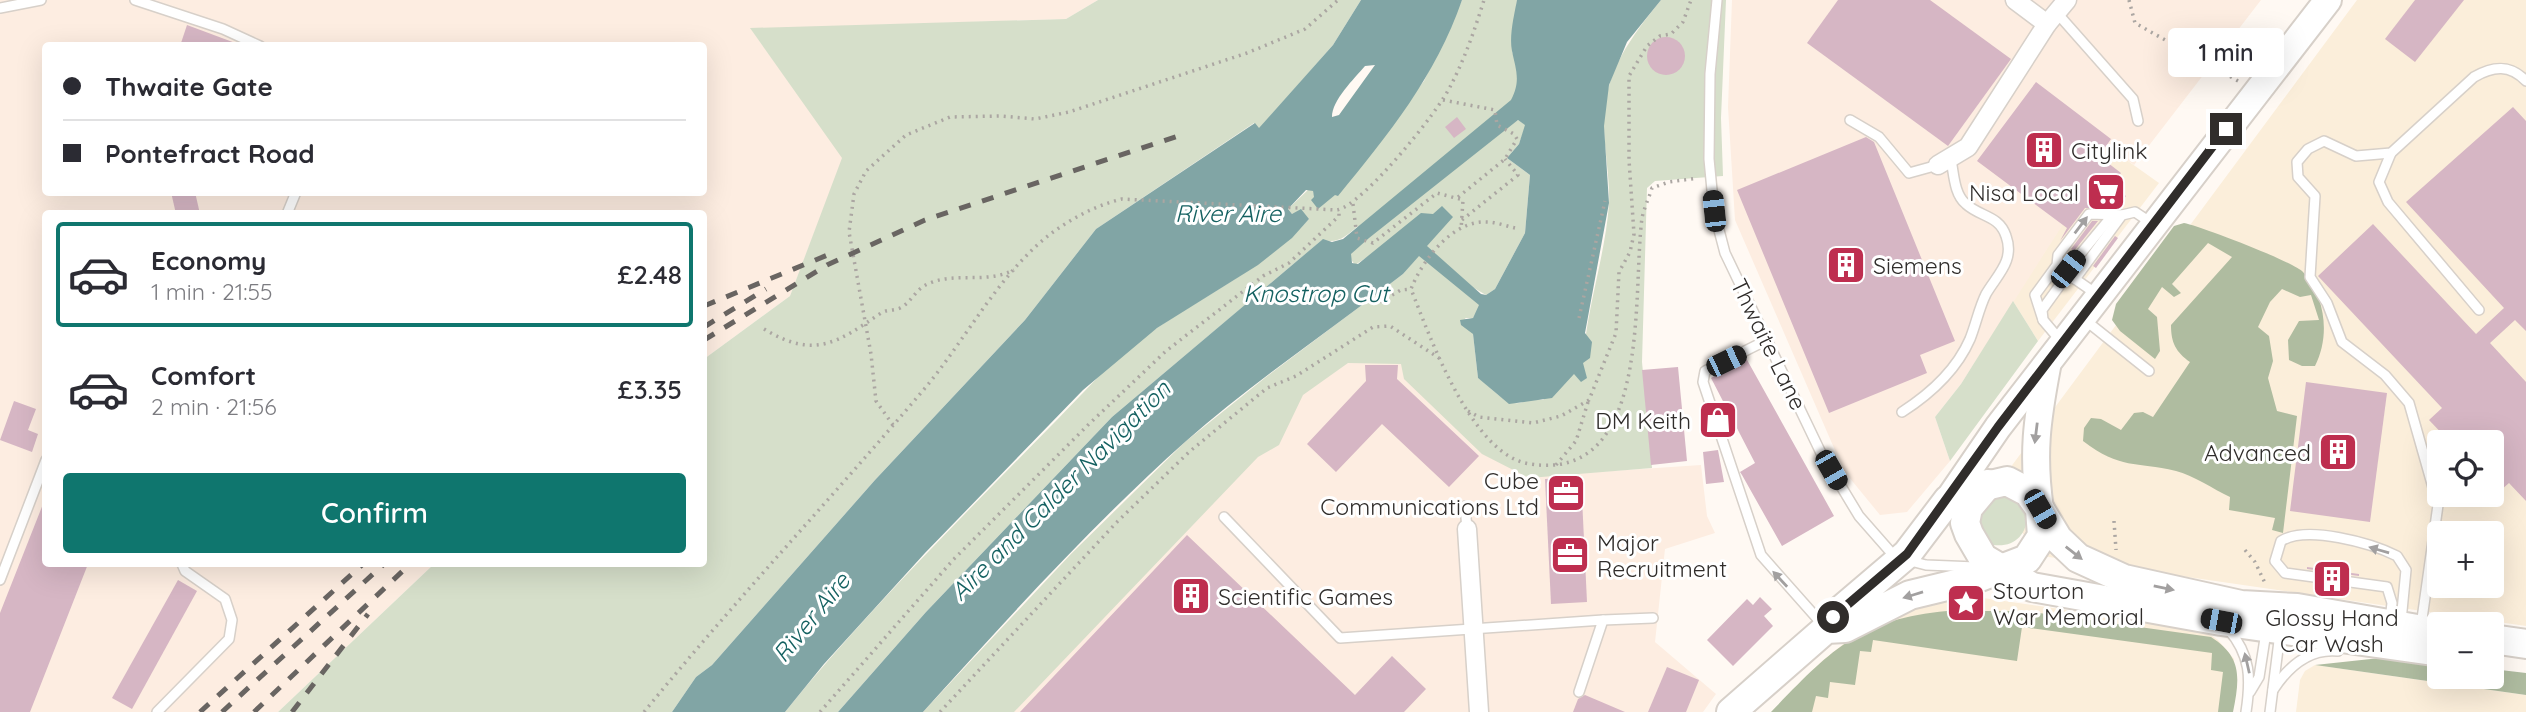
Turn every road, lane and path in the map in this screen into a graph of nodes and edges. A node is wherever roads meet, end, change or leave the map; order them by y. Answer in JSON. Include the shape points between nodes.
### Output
{"nodes":[{"id":1,"x":41,"y":0,"type":"edge"},
{"id":2,"x":135,"y":0,"type":"edge"},
{"id":3,"x":1338,"y":0,"type":"edge"},
{"id":4,"x":1484,"y":0,"type":"edge"},
{"id":5,"x":1692,"y":0,"type":"edge"},
{"id":6,"x":1717,"y":0,"type":"edge"},
{"id":7,"x":2015,"y":0,"type":"edge"},
{"id":8,"x":2129,"y":0,"type":"edge"},
{"id":9,"x":2328,"y":0,"type":"edge"},
{"id":10,"x":0,"y":8,"type":"edge"},
{"id":11,"x":2057,"y":12,"type":"edge"},
{"id":12,"x":251,"y":42,"type":"edge"},
{"id":13,"x":2526,"y":82,"type":"edge"},
{"id":14,"x":2255,"y":91,"type":"junction"},
{"id":15,"x":1443,"y":100,"type":"junction"},
{"id":16,"x":1850,"y":120,"type":"dead end"},
{"id":17,"x":2138,"y":121,"type":"dead end"},
{"id":18,"x":2391,"y":153,"type":"junction"},
{"id":19,"x":1505,"y":159,"type":"junction"},
{"id":20,"x":1945,"y":162,"type":"junction"},
{"id":21,"x":1711,"y":178,"type":"junction"},
{"id":22,"x":1457,"y":198,"type":"junction"},
{"id":23,"x":1605,"y":201,"type":"dead end"},
{"id":24,"x":1353,"y":204,"type":"junction"},
{"id":25,"x":1339,"y":209,"type":"junction"},
{"id":26,"x":2122,"y":215,"type":"junction"},
{"id":27,"x":2111,"y":217,"type":"junction"},
{"id":28,"x":1461,"y":221,"type":"junction"},
{"id":29,"x":2154,"y":225,"type":"junction"},
{"id":30,"x":1514,"y":228,"type":"dead end"},
{"id":31,"x":1461,"y":230,"type":"junction"},
{"id":32,"x":2057,"y":265,"type":"junction"},
{"id":33,"x":1016,"y":269,"type":"junction"},
{"id":34,"x":2072,"y":276,"type":"junction"},
{"id":35,"x":1411,"y":289,"type":"junction"},
{"id":36,"x":2099,"y":296,"type":"junction"},
{"id":37,"x":1380,"y":302,"type":"dead end"},
{"id":38,"x":2479,"y":310,"type":"dead end"},
{"id":39,"x":1579,"y":318,"type":"dead end"},
{"id":40,"x":2083,"y":318,"type":"junction"},
{"id":41,"x":2043,"y":320,"type":"junction"},
{"id":42,"x":866,"y":324,"type":"junction"},
{"id":43,"x":764,"y":329,"type":"dead end"},
{"id":44,"x":1767,"y":340,"type":"junction"},
{"id":45,"x":2063,"y":344,"type":"junction"},
{"id":46,"x":1440,"y":359,"type":"junction"},
{"id":47,"x":2047,"y":365,"type":"junction"},
{"id":48,"x":2149,"y":371,"type":"dead end"},
{"id":49,"x":1589,"y":400,"type":"junction"},
{"id":50,"x":1466,"y":410,"type":"junction"},
{"id":51,"x":1902,"y":412,"type":"dead end"},
{"id":52,"x":893,"y":425,"type":"junction"},
{"id":53,"x":1556,"y":465,"type":"junction"},
{"id":54,"x":42,"y":470,"type":"edge"},
{"id":55,"x":1969,"y":490,"type":"junction"},
{"id":56,"x":1465,"y":506,"type":"dead end"},
{"id":57,"x":2040,"y":509,"type":"junction"},
{"id":58,"x":1224,"y":517,"type":"dead end"},
{"id":59,"x":1466,"y":529,"type":"joint"},
{"id":60,"x":2245,"y":550,"type":"dead end"},
{"id":61,"x":1900,"y":559,"type":"junction"},
{"id":62,"x":184,"y":567,"type":"edge"},
{"id":63,"x":2001,"y":567,"type":"junction"},
{"id":64,"x":0,"y":580,"type":"edge"},
{"id":65,"x":1653,"y":618,"type":"dead end"},
{"id":66,"x":1603,"y":620,"type":"junction"},
{"id":67,"x":2221,"y":621,"type":"junction"},
{"id":68,"x":2275,"y":621,"type":"junction"},
{"id":69,"x":1474,"y":629,"type":"junction"},
{"id":70,"x":1826,"y":629,"type":"junction"},
{"id":71,"x":2417,"y":638,"type":"edge"},
{"id":72,"x":2504,"y":641,"type":"edge"},
{"id":73,"x":2526,"y":644,"type":"edge"},
{"id":74,"x":2355,"y":652,"type":"dead end"},
{"id":75,"x":2368,"y":653,"type":"dead end"},
{"id":76,"x":2504,"y":660,"type":"edge"},
{"id":77,"x":2526,"y":663,"type":"edge"},
{"id":78,"x":2273,"y":690,"type":"junction"},
{"id":79,"x":1579,"y":692,"type":"dead end"},
{"id":80,"x":2249,"y":693,"type":"junction"},
{"id":81,"x":1735,"y":709,"type":"edge"},
{"id":82,"x":157,"y":712,"type":"edge"},
{"id":83,"x":644,"y":712,"type":"edge"},
{"id":84,"x":820,"y":712,"type":"edge"},
{"id":85,"x":940,"y":712,"type":"edge"},
{"id":86,"x":1479,"y":712,"type":"edge"},
{"id":87,"x":2246,"y":712,"type":"edge"},
{"id":88,"x":2270,"y":712,"type":"edge"}],
"edges":[{"from":1,"to":10,"type":"lane"},
{"from":2,"to":12,"type":"lane"},
{"from":3,"to":42,"type":"path","via":[[1305,29],[1069,112],[1035,119],[950,117],[906,135],[866,171],[854,194],[849,232]]},
{"from":4,"to":15,"type":"path"},
{"from":5,"to":49,"type":"path","via":[[1683,22],[1647,46],[1629,76],[1634,234],[1619,272],[1616,333]]},
{"from":6,"to":21,"type":"lane","name":"Thwaite Lane","via":[[1710,74]]},
{"from":7,"to":11,"type":"street"},
{"from":8,"to":14,"type":"path","via":[[2135,23]]},
{"from":9,"to":14,"type":"main road"},
{"from":11,"to":17,"type":"lane","via":[[2133,99]]},
{"from":11,"to":20,"type":"street","via":[[1968,147]]},
{"from":13,"to":18,"type":"lane","via":[[2504,67],[2488,68]]},
{"from":14,"to":29,"type":"main road"},
{"from":15,"to":19,"type":"path","via":[[1495,110],[1497,125],[1517,139]]},
{"from":15,"to":24,"type":"path"},
{"from":16,"to":20,"type":"lane","via":[[1879,137],[1909,173]]},
{"from":18,"to":38,"type":"lane","via":[[2379,182],[2388,202]]},
{"from":18,"to":71,"type":"lane","via":[[2357,156],[2324,141],[2308,149],[2297,162],[2298,177],[2315,197],[2310,277],[2327,303],[2342,342],[2385,375],[2409,403],[2438,505]]},
{"from":19,"to":22,"type":"path"},
{"from":19,"to":28,"type":"path","via":[[1518,175]]},
{"from":20,"to":51,"type":"lane","via":[[1967,206],[2001,226],[2008,256],[1984,299],[1964,351],[1936,386]]},
{"from":21,"to":44,"type":"lane","name":"Thwaite Lane","via":[[1725,253]]},
{"from":21,"to":53,"type":"path","via":[[1669,181],[1652,188],[1642,216],[1635,341],[1619,405],[1608,435],[1592,452],[1578,461]]},
{"from":22,"to":24,"type":"path","via":[[1437,193],[1373,243],[1357,238]]},
{"from":22,"to":28,"type":"path","via":[[1463,200]]},
{"from":23,"to":39,"type":"path"},
{"from":24,"to":25,"type":"path"},
{"from":25,"to":33,"type":"path","via":[[1134,199],[1107,203],[1049,235]]},
{"from":25,"to":84,"type":"path","via":[[1339,216],[1314,242],[1166,351],[1078,435],[953,560]]},
{"from":26,"to":27,"type":"lane"},
{"from":26,"to":29,"type":"lane","via":[[2134,212]]},
{"from":26,"to":34,"type":"lane"},
{"from":32,"to":27,"type":"lane","one_way":true,"via":[[2058,255],[2089,214]]},
{"from":27,"to":34,"type":"lane","via":[[2068,269]]},
{"from":28,"to":31,"type":"path"},
{"from":29,"to":36,"type":"main road"},
{"from":30,"to":31,"type":"path","via":[[1487,222]]},
{"from":31,"to":35,"type":"path","via":[[1437,247]]},
{"from":32,"to":34,"type":"lane"},
{"from":32,"to":41,"type":"lane","via":[[2035,295]]},
{"from":33,"to":42,"type":"path","via":[[999,277],[932,282],[919,288],[899,309],[883,312]]},
{"from":33,"to":52,"type":"path","via":[[949,360]]},
{"from":34,"to":36,"type":"lane"},
{"from":34,"to":41,"type":"lane","via":[[2042,310]]},
{"from":35,"to":37,"type":"path"},
{"from":35,"to":46,"type":"path"},
{"from":36,"to":40,"type":"main road"},
{"from":40,"to":45,"type":"main road"},
{"from":40,"to":48,"type":"lane"},
{"from":41,"to":45,"type":"lane"},
{"from":42,"to":43,"type":"path","via":[[852,335],[806,347]]},
{"from":42,"to":52,"type":"path","via":[[876,401]]},
{"from":44,"to":61,"type":"lane","name":"Thwaite Lane","via":[[1851,506]]},
{"from":70,"to":44,"type":"lane","one_way":true,"via":[[1761,555],[1703,382],[1705,371]]},
{"from":45,"to":47,"type":"main road"},
{"from":46,"to":50,"type":"path"},
{"from":46,"to":85,"type":"path","via":[[1391,326],[1373,327],[1296,376],[1267,388],[1115,523]]},
{"from":47,"to":55,"type":"main road","via":[[1998,427]]},
{"from":47,"to":57,"type":"main road","one_way":true,"via":[[2034,437]]},
{"from":49,"to":50,"type":"path","via":[[1561,416],[1533,423],[1479,417]]},
{"from":49,"to":53,"type":"path","via":[[1576,441]]},
{"from":50,"to":53,"type":"path","via":[[1507,455],[1523,463]]},
{"from":52,"to":83,"type":"path","via":[[707,634]]},
{"from":54,"to":64,"type":"lane"},
{"from":55,"to":57,"type":"main road","via":[[2007,481],[2020,485]]},
{"from":55,"to":61,"type":"main road"},
{"from":55,"to":63,"type":"main road","via":[[1965,523],[1974,546],[1983,558]]},
{"from":56,"to":59,"type":"lane"},
{"from":57,"to":63,"type":"main road","via":[[2042,536],[2036,549],[2026,559]]},
{"from":57,"to":68,"type":"main road","one_way":true,"via":[[2058,539],[2078,558],[2124,579],[2241,605]]},
{"from":58,"to":69,"type":"lane","via":[[1340,638]]},
{"from":59,"to":69,"type":"street"},
{"from":60,"to":68,"type":"path","via":[[2256,562]]},
{"from":61,"to":63,"type":"lane","via":[[1956,567]]},
{"from":61,"to":70,"type":"main road","via":[[1833,617]]},
{"from":62,"to":82,"type":"lane","via":[[225,600],[233,620],[229,639]]},
{"from":63,"to":67,"type":"main road","via":[[2032,587]]},
{"from":63,"to":70,"type":"main road","one_way":true,"via":[[1972,580],[1910,595],[1845,628]]},
{"from":65,"to":66,"type":"lane"},
{"from":66,"to":69,"type":"lane"},
{"from":66,"to":79,"type":"lane"},
{"from":67,"to":68,"type":"main road"},
{"from":80,"to":67,"type":"lane","one_way":true,"via":[[2247,657]]},
{"from":68,"to":71,"type":"main road"},
{"from":68,"to":78,"type":"lane"},
{"from":68,"to":80,"type":"lane","via":[[2259,677]]},
{"from":69,"to":86,"type":"street"},
{"from":70,"to":81,"type":"main road"},
{"from":71,"to":71,"type":"lane","one_way":true,"via":[[2406,570],[2397,556],[2304,533],[2281,541],[2275,561],[2285,573],[2387,587],[2392,603]]},
{"from":71,"to":75,"type":"lane"},
{"from":72,"to":73,"type":"main road"},
{"from":74,"to":78,"type":"lane","via":[[2330,650],[2305,658],[2285,672]]},
{"from":76,"to":77,"type":"main road"},
{"from":78,"to":88,"type":"lane"},
{"from":80,"to":87,"type":"lane"}]}
